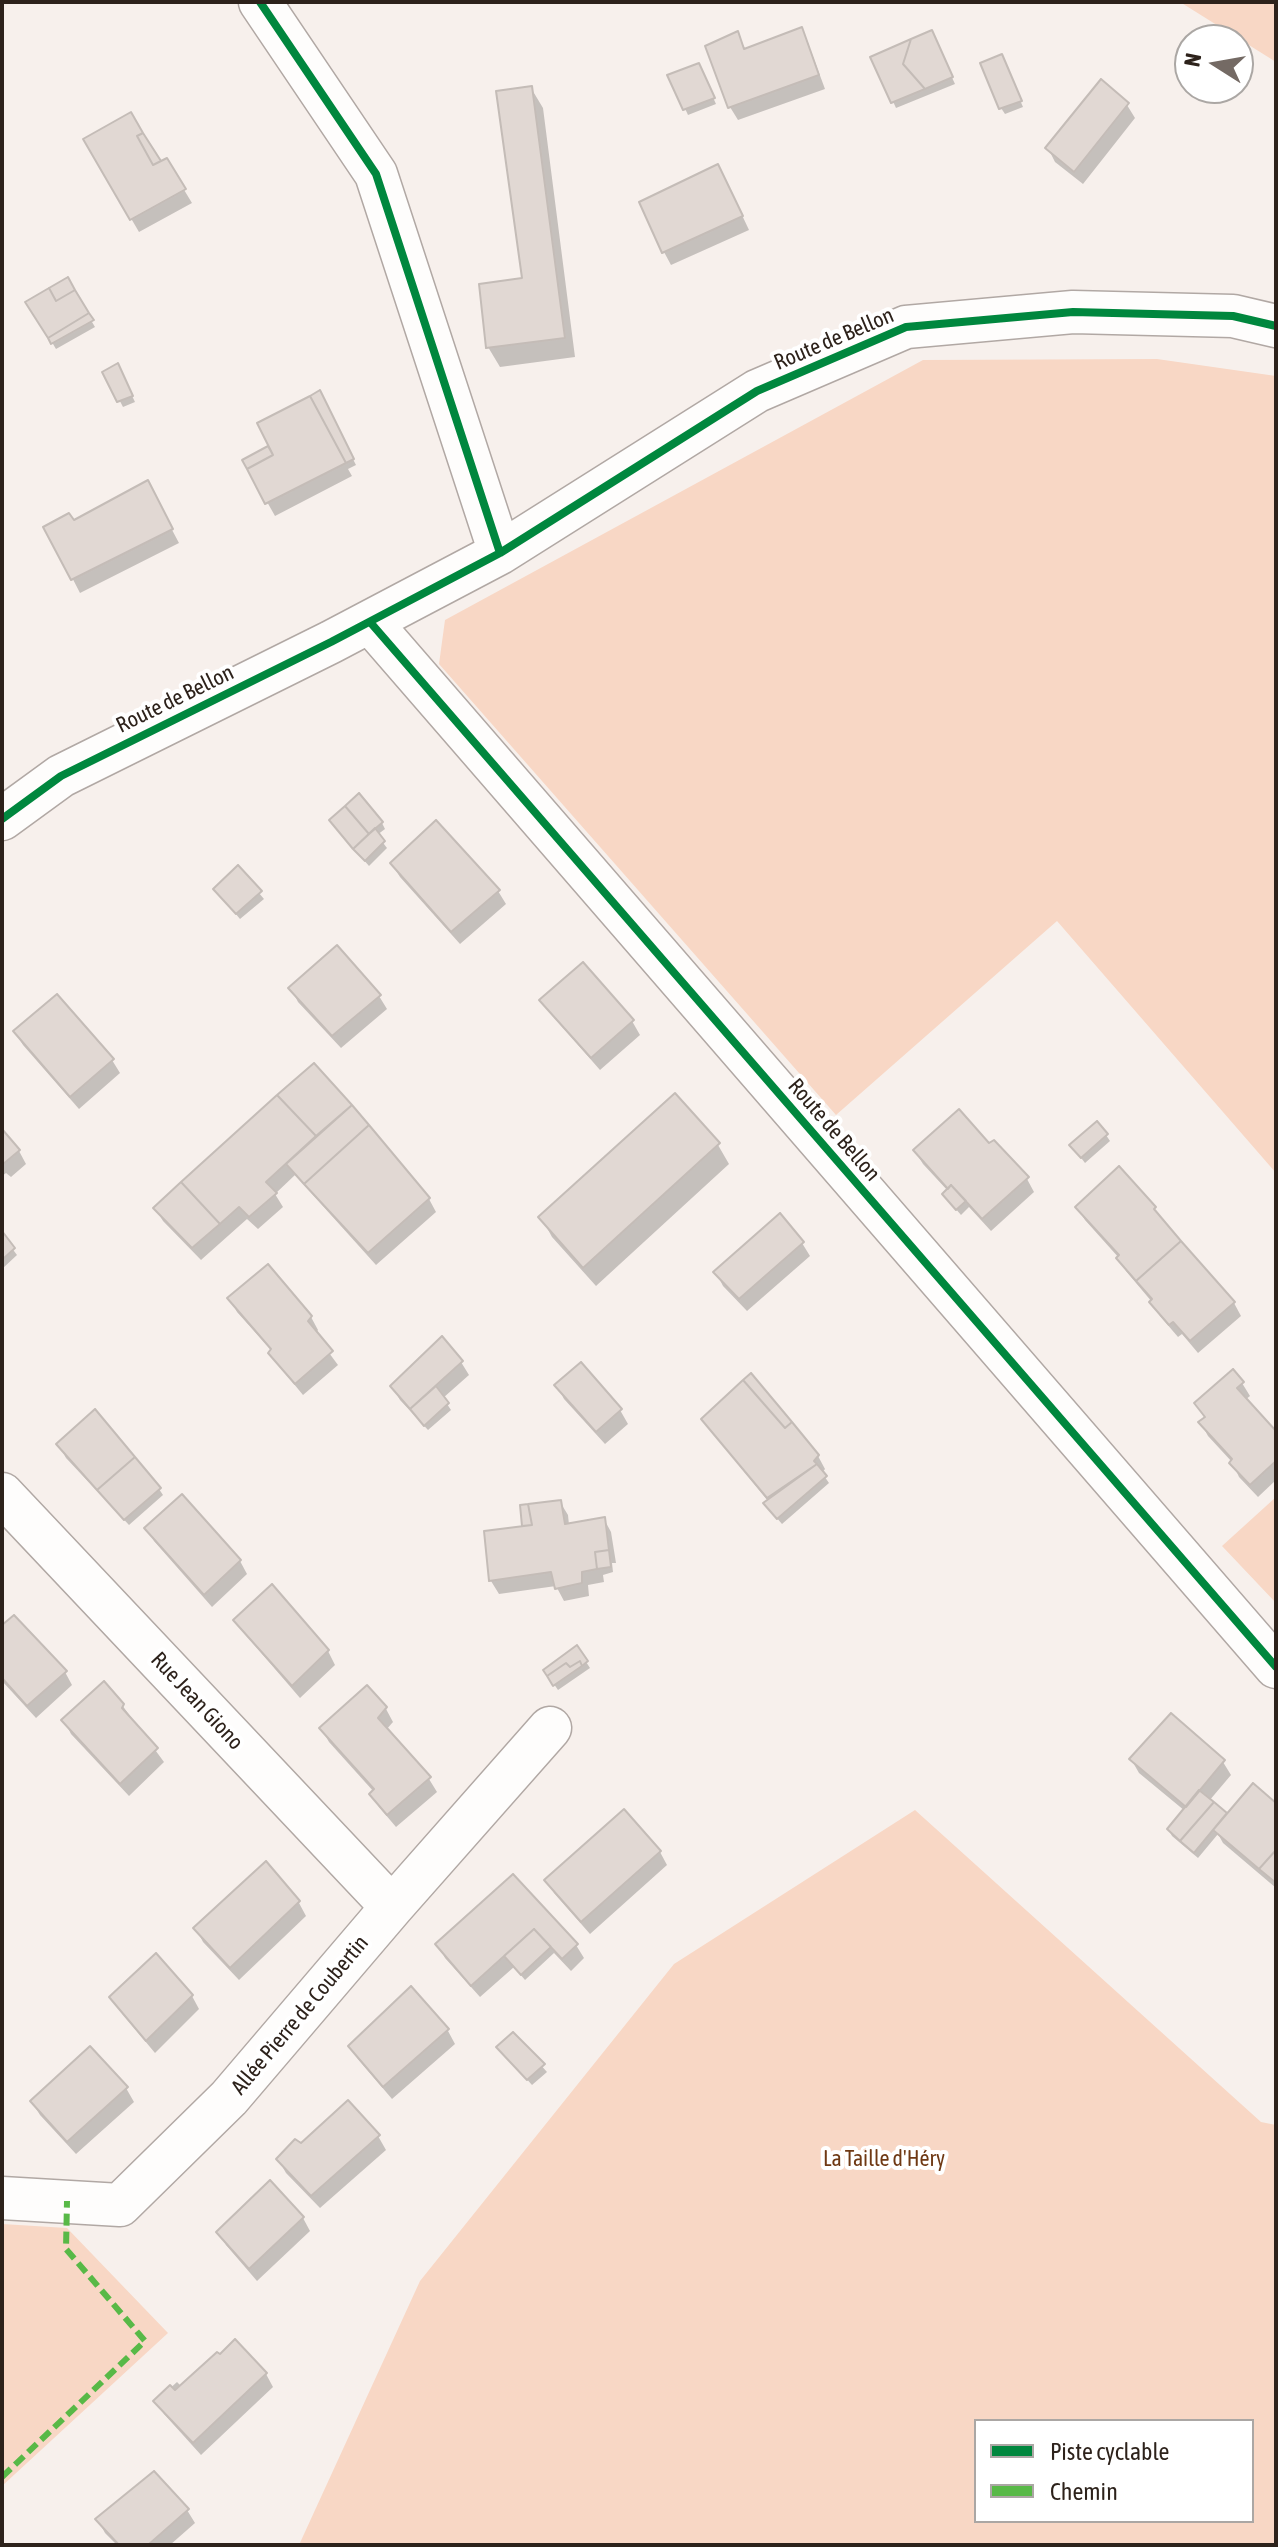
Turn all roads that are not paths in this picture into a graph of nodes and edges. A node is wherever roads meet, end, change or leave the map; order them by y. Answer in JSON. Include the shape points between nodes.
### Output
{"nodes":[{"id":1,"x":260,"y":2,"type":"edge"},
{"id":2,"x":1276,"y":326,"type":"edge"},
{"id":3,"x":500,"y":553,"type":"junction"},
{"id":4,"x":370,"y":622,"type":"junction"},
{"id":5,"x":2,"y":819,"type":"edge"},
{"id":6,"x":2,"y":1494,"type":"edge"},
{"id":7,"x":1273,"y":1665,"type":"edge"},
{"id":8,"x":550,"y":1728,"type":"dead end"},
{"id":9,"x":392,"y":1907,"type":"junction"},
{"id":10,"x":2,"y":2198,"type":"edge"}],
"edges":[{"from":1,"to":3,"type":"street","via":[[376,174]]},
{"from":2,"to":3,"type":"street","name":"Route de Bellon","via":[[1233,316],[1073,312],[906,327],[757,391]]},
{"from":3,"to":4,"type":"street","name":"Route de Bellon"},
{"from":4,"to":5,"type":"street","name":"Route de Bellon","via":[[61,776]]},
{"from":4,"to":7,"type":"street","name":"Route de Bellon"},
{"from":6,"to":9,"type":"street","name":"Rue Jean Giono"},
{"from":8,"to":9,"type":"street","name":"Allée Pierre de Coubertin"},
{"from":9,"to":10,"type":"street","name":"Allée Pierre de Coubertin","via":[[229,2098],[120,2205]]}]}
